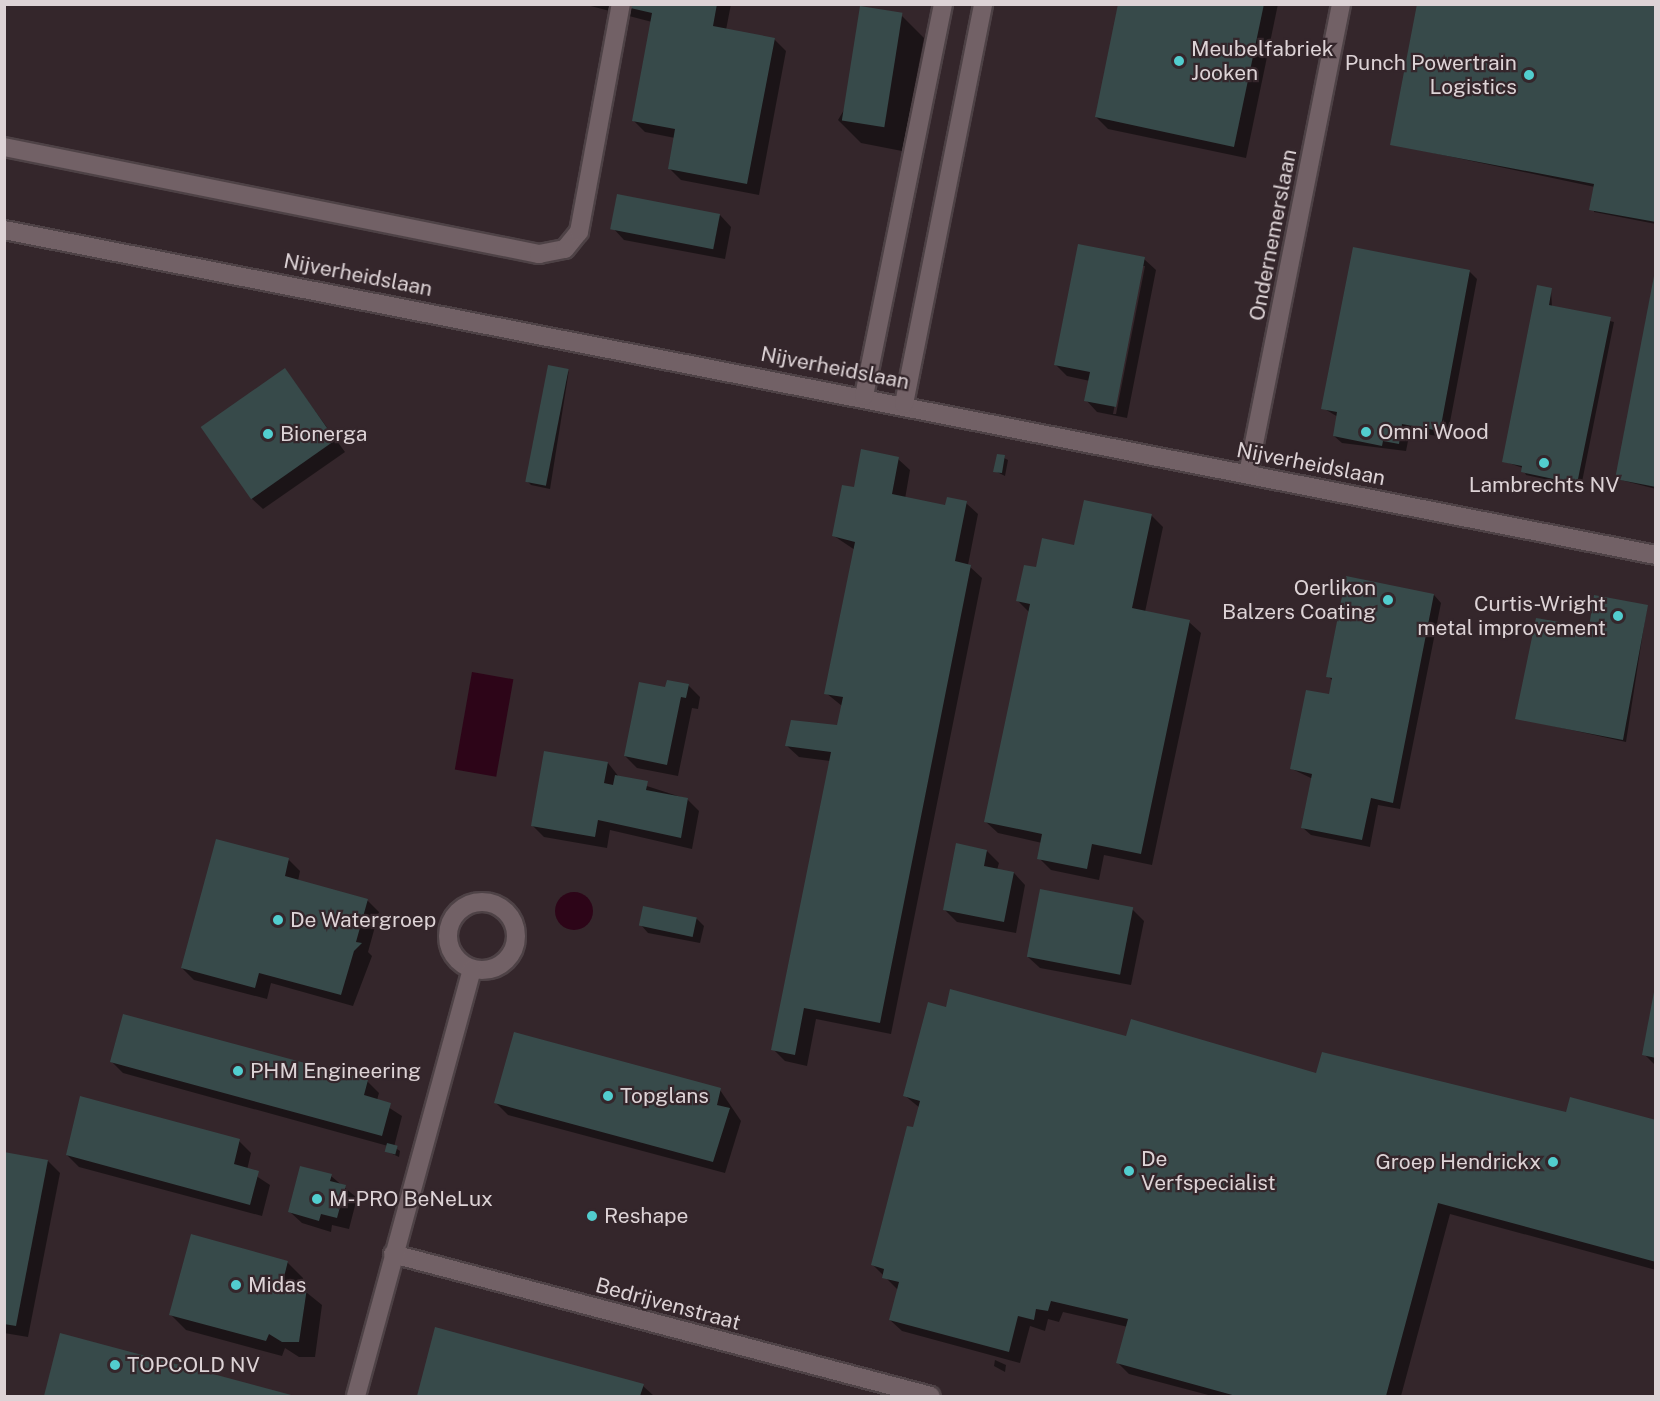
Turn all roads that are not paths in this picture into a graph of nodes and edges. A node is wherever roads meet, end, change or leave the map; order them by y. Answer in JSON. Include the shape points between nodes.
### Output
{"nodes":[{"id":1,"x":621,"y":4,"type":"edge"},
{"id":2,"x":943,"y":4,"type":"edge"},
{"id":3,"x":983,"y":4,"type":"edge"},
{"id":4,"x":1341,"y":4,"type":"edge"},
{"id":5,"x":4,"y":147,"type":"edge"},
{"id":6,"x":4,"y":230,"type":"edge"},
{"id":7,"x":864,"y":396,"type":"junction"},
{"id":8,"x":904,"y":404,"type":"junction"},
{"id":9,"x":1248,"y":474,"type":"junction"},
{"id":10,"x":1656,"y":555,"type":"edge"},
{"id":11,"x":472,"y":969,"type":"dead end"},
{"id":12,"x":393,"y":1254,"type":"junction"},
{"id":13,"x":356,"y":1396,"type":"edge"},
{"id":14,"x":931,"y":1396,"type":"edge"}],
"edges":[{"from":1,"to":5,"type":"street","via":[[579,232],[565,249],[539,254]]},
{"from":2,"to":7,"type":"street"},
{"from":3,"to":8,"type":"street"},
{"from":4,"to":9,"type":"street","name":"Ondernemerslaan"},
{"from":6,"to":7,"type":"street","name":"Nijverheidslaan"},
{"from":7,"to":8,"type":"street","name":"Nijverheidslaan"},
{"from":8,"to":9,"type":"street","name":"Nijverheidslaan"},
{"from":9,"to":10,"type":"street","name":"Nijverheidslaan"},
{"from":11,"to":12,"type":"street"},
{"from":12,"to":13,"type":"street"},
{"from":12,"to":14,"type":"street","name":"Bedrijvenstraat"}]}
